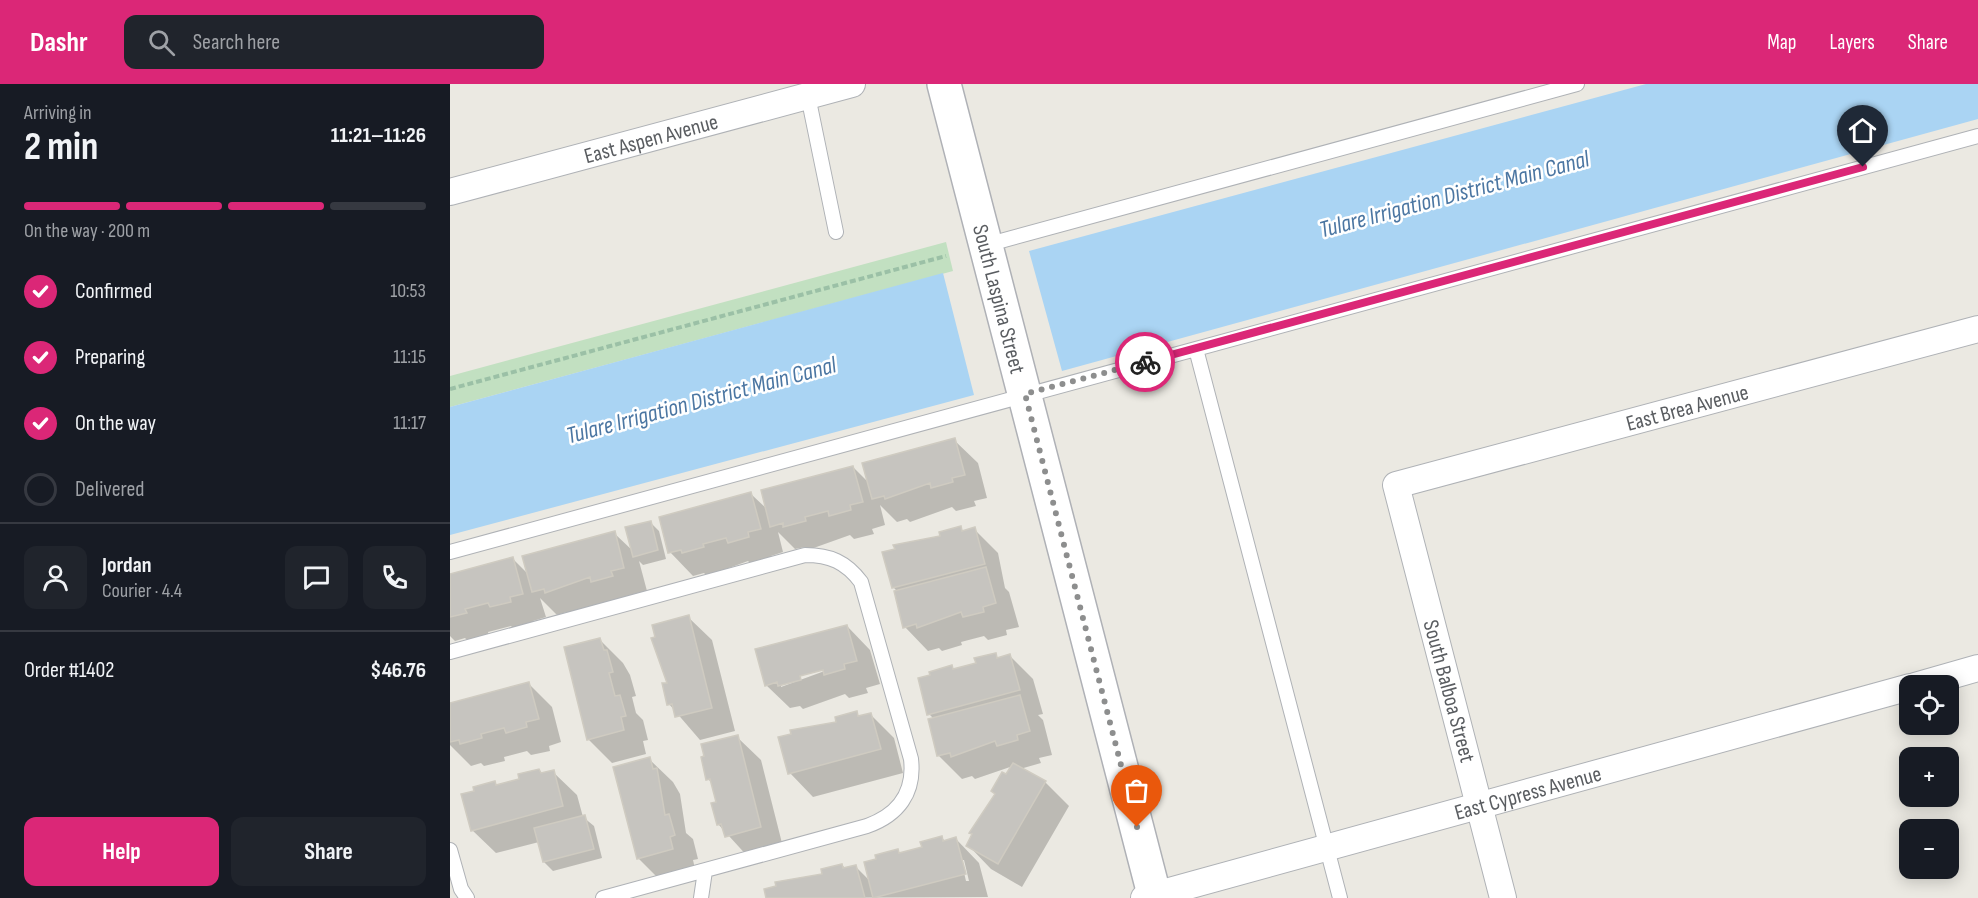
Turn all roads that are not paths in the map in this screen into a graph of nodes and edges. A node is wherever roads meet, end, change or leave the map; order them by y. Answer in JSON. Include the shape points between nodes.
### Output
{"nodes":[{"id":1,"x":852,"y":84,"type":"edge"},
{"id":2,"x":944,"y":84,"type":"edge"},
{"id":3,"x":1577,"y":84,"type":"edge"},
{"id":4,"x":808,"y":96,"type":"junction"},
{"id":5,"x":1978,"y":136,"type":"edge"},
{"id":6,"x":450,"y":192,"type":"edge"},
{"id":7,"x":836,"y":232,"type":"dead end"},
{"id":8,"x":986,"y":245,"type":"junction"},
{"id":9,"x":1978,"y":328,"type":"edge"},
{"id":10,"x":1196,"y":349,"type":"junction"},
{"id":11,"x":1025,"y":394,"type":"junction"},
{"id":12,"x":1396,"y":484,"type":"joint"},
{"id":13,"x":450,"y":552,"type":"edge"},
{"id":14,"x":450,"y":652,"type":"edge"},
{"id":15,"x":1978,"y":668,"type":"edge"},
{"id":16,"x":1954,"y":675,"type":"edge"},
{"id":17,"x":1899,"y":690,"type":"edge"},
{"id":18,"x":1479,"y":805,"type":"junction"},
{"id":19,"x":1327,"y":847,"type":"junction"},
{"id":20,"x":450,"y":850,"type":"edge"},
{"id":21,"x":705,"y":871,"type":"junction"},
{"id":22,"x":649,"y":893,"type":"edge"},
{"id":23,"x":1151,"y":897,"type":"edge"},
{"id":24,"x":467,"y":898,"type":"edge"},
{"id":25,"x":603,"y":898,"type":"edge"},
{"id":26,"x":701,"y":898,"type":"edge"},
{"id":27,"x":1340,"y":898,"type":"edge"},
{"id":28,"x":1503,"y":898,"type":"edge"}],
"edges":[{"from":1,"to":4,"type":"street","name":"East Aspen Avenue"},
{"from":2,"to":8,"type":"street","name":"South Laspina Street"},
{"from":3,"to":8,"type":"lane"},
{"from":4,"to":6,"type":"street","name":"East Aspen Avenue"},
{"from":4,"to":7,"type":"lane"},
{"from":5,"to":10,"type":"lane"},
{"from":8,"to":11,"type":"street","name":"South Laspina Street"},
{"from":9,"to":12,"type":"street","name":"East Brea Avenue"},
{"from":10,"to":11,"type":"lane"},
{"from":10,"to":19,"type":"lane"},
{"from":11,"to":13,"type":"lane"},
{"from":11,"to":23,"type":"street","name":"South Laspina Street"},
{"from":12,"to":18,"type":"street","name":"South Balboa Street"},
{"from":14,"to":21,"type":"lane","via":[[805,555],[834,558],[854,572],[866,592],[909,746],[912,770],[904,801],[878,822]]},
{"from":15,"to":16,"type":"street"},
{"from":17,"to":18,"type":"street","name":"East Cypress Avenue"},
{"from":18,"to":19,"type":"street","name":"East Cypress Avenue"},
{"from":18,"to":28,"type":"street","name":"South Balboa Street"},
{"from":19,"to":23,"type":"street","name":"East Cypress Avenue"},
{"from":19,"to":27,"type":"lane"},
{"from":20,"to":24,"type":"lane"},
{"from":21,"to":22,"type":"lane"},
{"from":21,"to":26,"type":"lane"},
{"from":22,"to":25,"type":"lane"}]}
